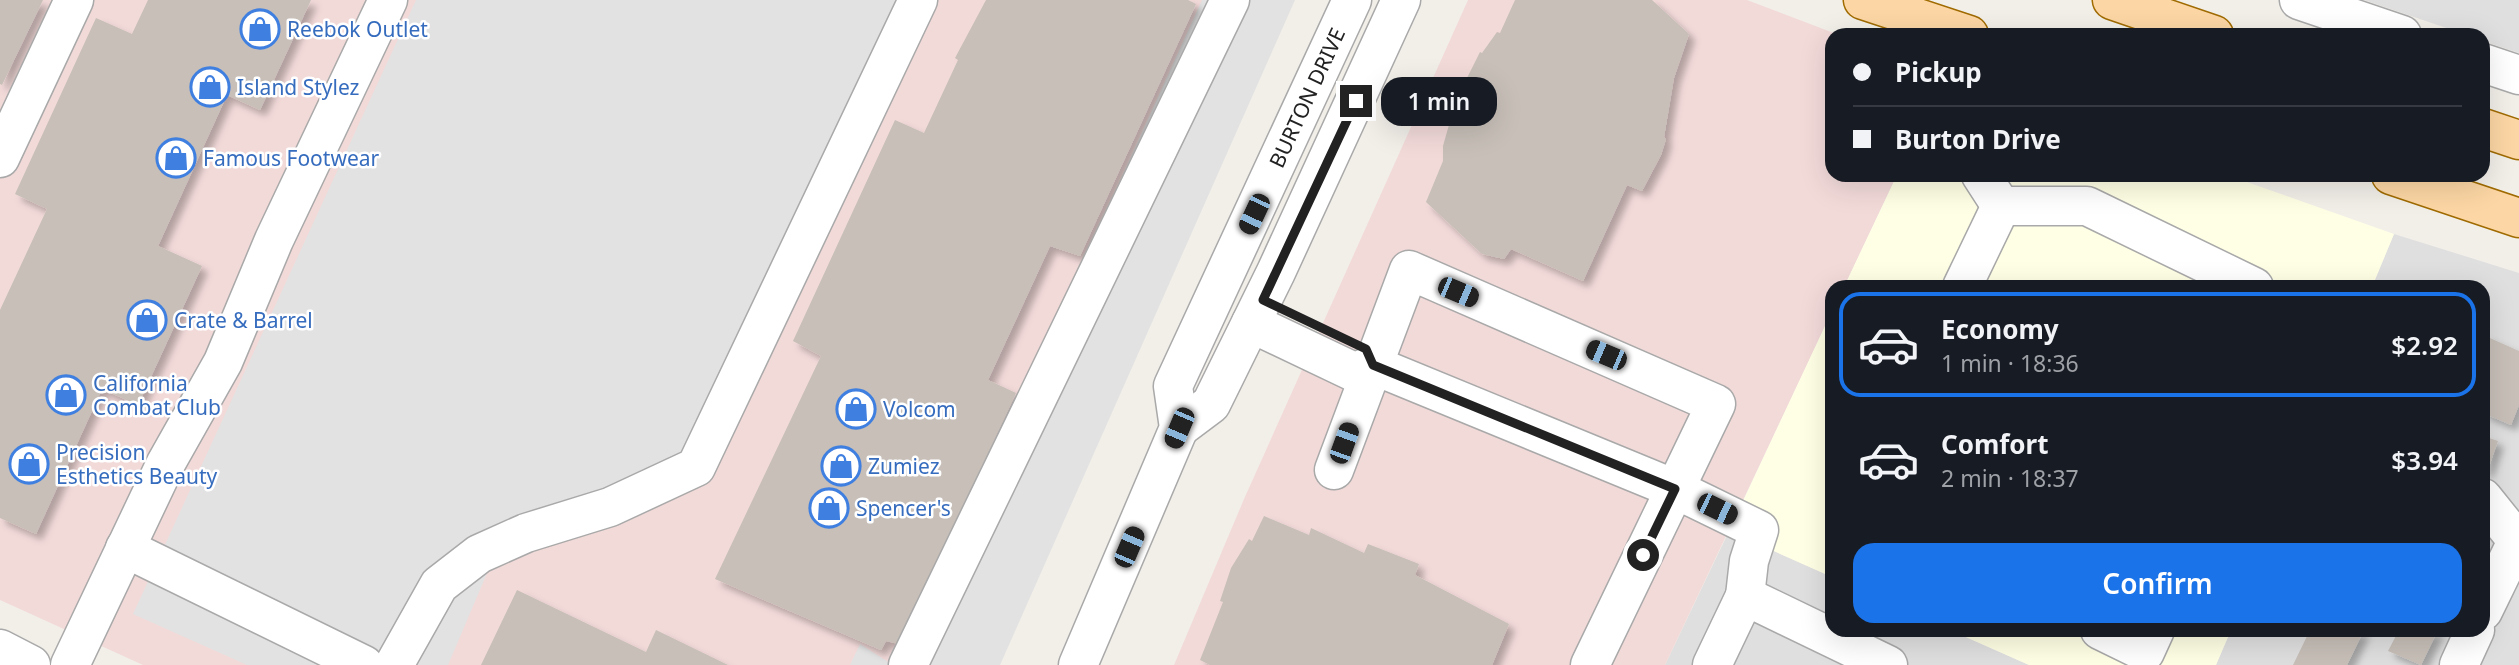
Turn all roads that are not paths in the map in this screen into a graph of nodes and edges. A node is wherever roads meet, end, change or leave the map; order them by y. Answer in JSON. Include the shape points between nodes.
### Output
{"nodes":[{"id":1,"x":74,"y":0,"type":"edge"},
{"id":2,"x":388,"y":0,"type":"edge"},
{"id":3,"x":918,"y":0,"type":"edge"},
{"id":4,"x":1230,"y":0,"type":"edge"},
{"id":5,"x":1352,"y":0,"type":"edge"},
{"id":6,"x":1401,"y":0,"type":"edge"},
{"id":7,"x":1863,"y":0,"type":"edge"},
{"id":8,"x":2112,"y":0,"type":"edge"},
{"id":9,"x":2299,"y":0,"type":"edge"},
{"id":10,"x":1948,"y":28,"type":"edge"},
{"id":11,"x":2194,"y":28,"type":"edge"},
{"id":12,"x":2381,"y":28,"type":"edge"},
{"id":13,"x":2490,"y":65,"type":"edge"},
{"id":14,"x":2519,"y":75,"type":"edge"},
{"id":15,"x":2490,"y":130,"type":"edge"},
{"id":16,"x":2519,"y":140,"type":"edge"},
{"id":17,"x":0,"y":158,"type":"edge"},
{"id":18,"x":2412,"y":182,"type":"edge"},
{"id":19,"x":1991,"y":190,"type":"edge"},
{"id":20,"x":2519,"y":218,"type":"edge"},
{"id":21,"x":1964,"y":280,"type":"edge"},
{"id":22,"x":2240,"y":280,"type":"edge"},
{"id":23,"x":1257,"y":312,"type":"junction"},
{"id":24,"x":1373,"y":365,"type":"junction"},
{"id":25,"x":1179,"y":428,"type":"junction"},
{"id":26,"x":1334,"y":470,"type":"dead end"},
{"id":27,"x":1675,"y":489,"type":"junction"},
{"id":28,"x":2490,"y":507,"type":"edge"},
{"id":29,"x":2517,"y":541,"type":"edge"},
{"id":30,"x":125,"y":548,"type":"junction"},
{"id":31,"x":1745,"y":596,"type":"junction"},
{"id":32,"x":2490,"y":597,"type":"edge"},
{"id":33,"x":1825,"y":635,"type":"edge"},
{"id":34,"x":1830,"y":637,"type":"edge"},
{"id":35,"x":2115,"y":637,"type":"edge"},
{"id":36,"x":2152,"y":637,"type":"edge"},
{"id":37,"x":2472,"y":637,"type":"edge"},
{"id":38,"x":0,"y":649,"type":"edge"},
{"id":39,"x":31,"y":665,"type":"edge"},
{"id":40,"x":70,"y":665,"type":"edge"},
{"id":41,"x":364,"y":665,"type":"edge"},
{"id":42,"x":394,"y":665,"type":"edge"},
{"id":43,"x":908,"y":665,"type":"edge"},
{"id":44,"x":1079,"y":665,"type":"edge"},
{"id":45,"x":1590,"y":665,"type":"edge"},
{"id":46,"x":1712,"y":665,"type":"edge"},
{"id":47,"x":1888,"y":665,"type":"edge"},
{"id":48,"x":2459,"y":665,"type":"edge"}],
"edges":[{"from":1,"to":17,"type":"street"},
{"from":2,"to":30,"type":"street","via":[[274,240],[223,362]]},
{"from":3,"to":42,"type":"street","via":[[696,467],[610,508],[526,533],[480,555],[439,585]]},
{"from":4,"to":43,"type":"street"},
{"from":5,"to":25,"type":"street","name":"BURTON DRIVE","via":[[1173,386]]},
{"from":6,"to":23,"type":"street"},
{"from":7,"to":10,"type":"main road"},
{"from":8,"to":11,"type":"main road"},
{"from":9,"to":12,"type":"street"},
{"from":13,"to":14,"type":"street"},
{"from":15,"to":16,"type":"main road"},
{"from":18,"to":20,"type":"main road"},
{"from":19,"to":21,"type":"street"},
{"from":19,"to":22,"type":"street","via":[[2087,206]]},
{"from":23,"to":24,"type":"street","via":[[1354,372]]},
{"from":23,"to":25,"type":"street","via":[[1211,404]]},
{"from":24,"to":26,"type":"street"},
{"from":24,"to":27,"type":"street"},
{"from":24,"to":27,"type":"street","via":[[1409,271],[1716,404]]},
{"from":25,"to":44,"type":"street"},
{"from":27,"to":31,"type":"street","via":[[1759,530]]},
{"from":27,"to":45,"type":"street"},
{"from":28,"to":29,"type":"street"},
{"from":29,"to":32,"type":"street"},
{"from":30,"to":40,"type":"street"},
{"from":30,"to":41,"type":"street"},
{"from":31,"to":33,"type":"street"},
{"from":31,"to":46,"type":"street"},
{"from":34,"to":47,"type":"street"},
{"from":35,"to":36,"type":"street","via":[[2145,652]]},
{"from":37,"to":48,"type":"street"},
{"from":38,"to":39,"type":"street"}]}
